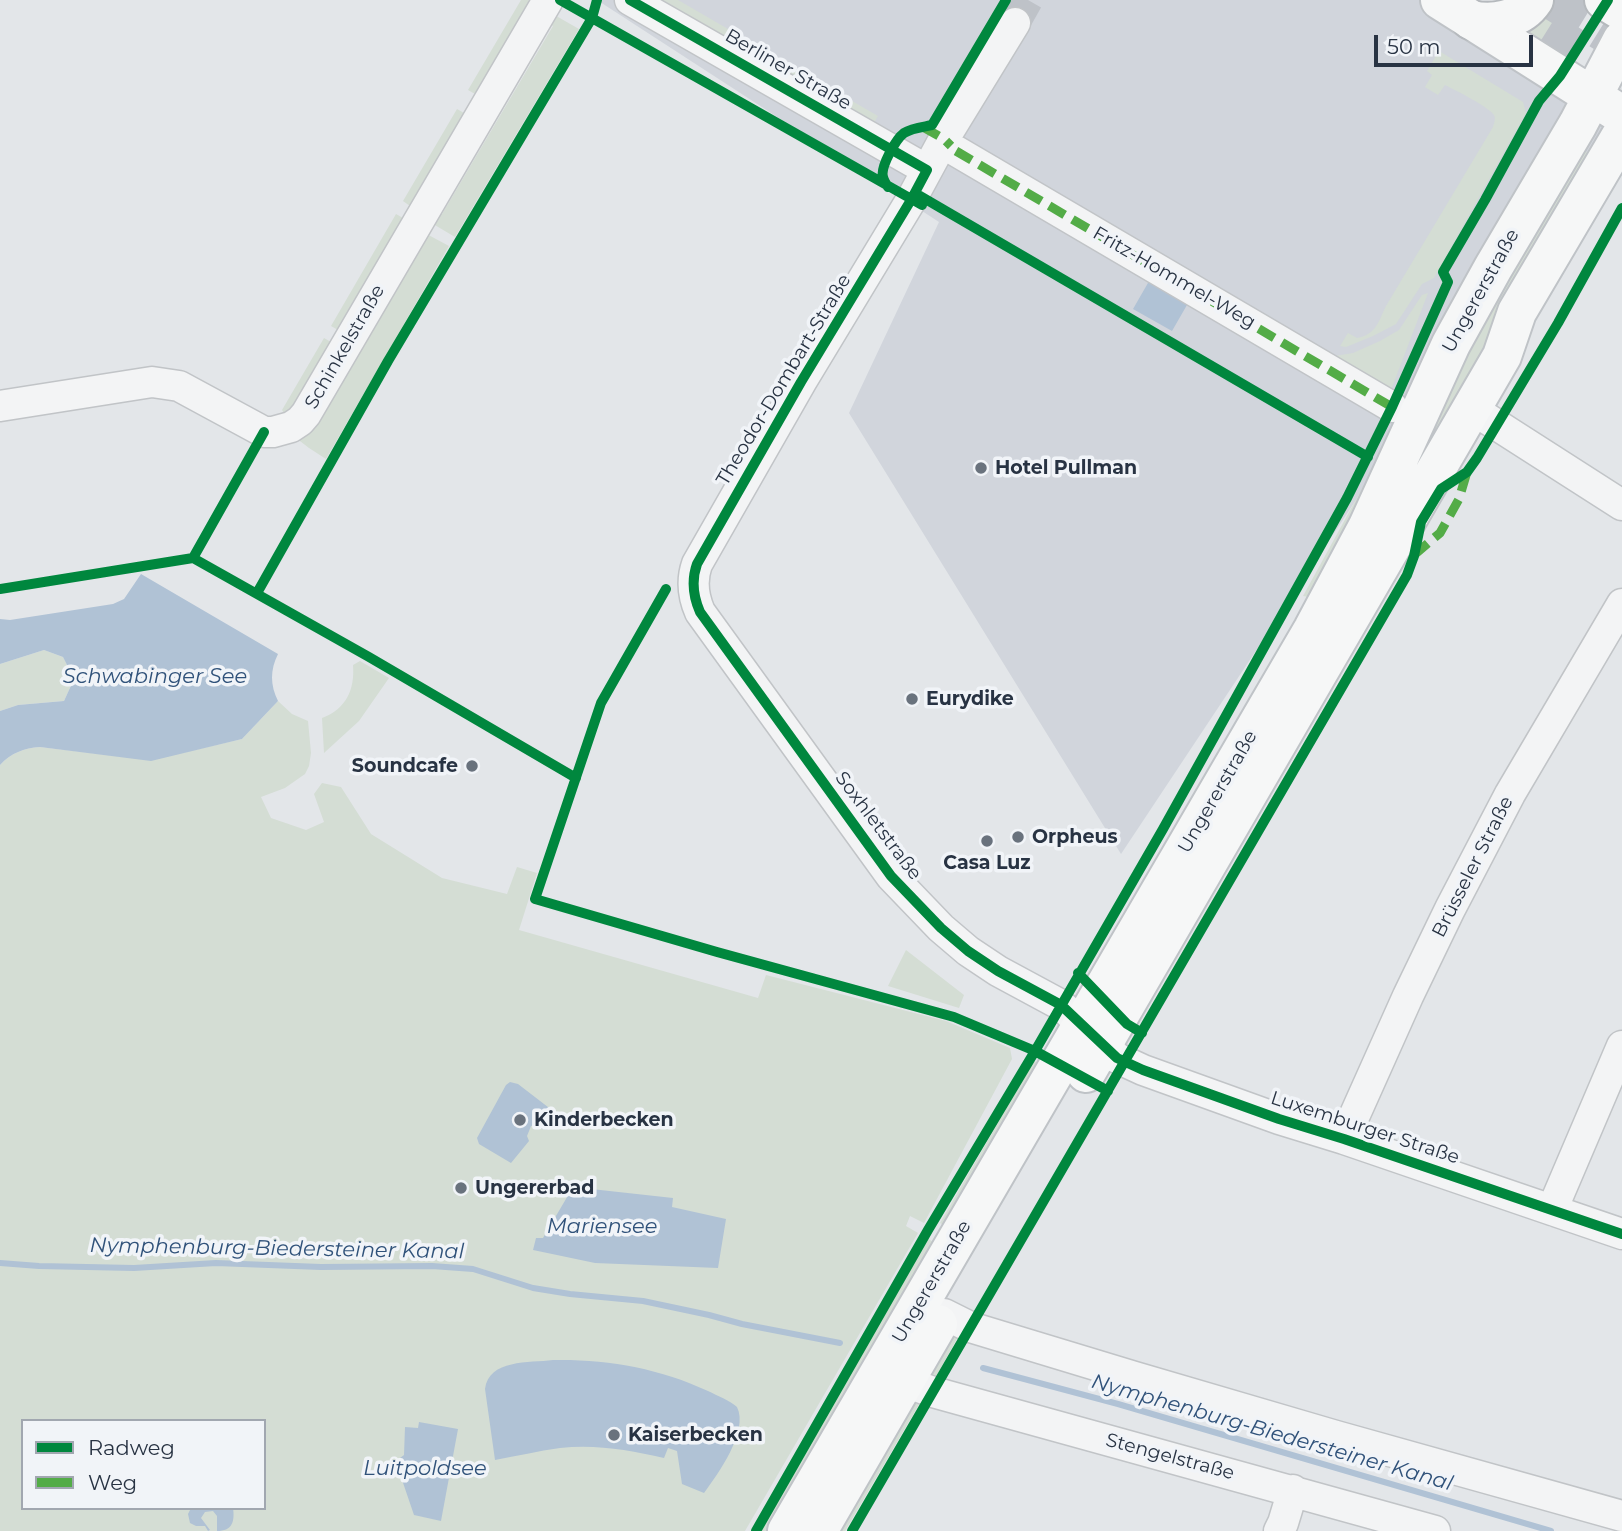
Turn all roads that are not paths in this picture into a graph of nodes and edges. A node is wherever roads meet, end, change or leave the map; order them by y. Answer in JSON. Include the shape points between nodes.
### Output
{"nodes":[{"id":1,"x":548,"y":0,"type":"edge"},
{"id":2,"x":630,"y":0,"type":"edge"},
{"id":3,"x":1534,"y":0,"type":"edge"},
{"id":4,"x":1604,"y":0,"type":"edge"},
{"id":5,"x":1455,"y":10,"type":"edge"},
{"id":6,"x":1622,"y":11,"type":"edge"},
{"id":7,"x":1015,"y":23,"type":"tunnel mouth"},
{"id":8,"x":1622,"y":40,"type":"edge"},
{"id":9,"x":1607,"y":105,"type":"edge"},
{"id":10,"x":1622,"y":134,"type":"edge"},
{"id":11,"x":956,"y":150,"type":"dead end"},
{"id":12,"x":928,"y":170,"type":"junction"},
{"id":13,"x":0,"y":406,"type":"edge"},
{"id":14,"x":1392,"y":407,"type":"dead end"},
{"id":15,"x":1472,"y":409,"type":"junction"},
{"id":16,"x":1622,"y":505,"type":"edge"},
{"id":17,"x":1622,"y":604,"type":"edge"},
{"id":18,"x":700,"y":612,"type":"joint"},
{"id":19,"x":1092,"y":1035,"type":"junction"},
{"id":20,"x":1622,"y":1046,"type":"edge"},
{"id":21,"x":1344,"y":1139,"type":"junction"},
{"id":22,"x":1552,"y":1210,"type":"junction"},
{"id":23,"x":1622,"y":1234,"type":"edge"},
{"id":24,"x":944,"y":1314,"type":"junction"},
{"id":25,"x":905,"y":1382,"type":"junction"},
{"id":26,"x":1293,"y":1490,"type":"junction"},
{"id":27,"x":1622,"y":1516,"type":"edge"},
{"id":28,"x":787,"y":1531,"type":"edge"},
{"id":29,"x":818,"y":1531,"type":"edge"},
{"id":30,"x":1279,"y":1531,"type":"edge"},
{"id":31,"x":1435,"y":1531,"type":"edge"}],
"edges":[{"from":1,"to":13,"type":"street","name":"Schinkelstraße","via":[[300,421],[280,431],[264,432],[179,386],[152,382]]},
{"from":2,"to":12,"type":"street","name":"Berliner Straße"},
{"from":3,"to":5,"type":"main road","via":[[1524,12],[1484,22]]},
{"from":4,"to":6,"type":"main road"},
{"from":5,"to":9,"type":"main road"},
{"from":7,"to":12,"type":"street","name":"Theodor-Dombart-Straße"},
{"from":8,"to":9,"type":"main road","name":"Ungererstraße"},
{"from":9,"to":19,"type":"main road","name":"Ungererstraße","via":[[1578,124],[1493,268],[1451,344],[1341,578]]},
{"from":10,"to":15,"type":"main road","name":"Ungererstraße","via":[[1517,312],[1502,356]]},
{"from":11,"to":14,"type":"street","name":"Fritz-Hommel-Weg"},
{"from":12,"to":18,"type":"street","name":"Theodor-Dombart-Straße","via":[[697,564],[693,586]]},
{"from":15,"to":16,"type":"street"},
{"from":15,"to":19,"type":"main road","name":"Ungererstraße"},
{"from":17,"to":21,"type":"street","name":"Brüsseler Straße","via":[[1510,793],[1408,996]]},
{"from":18,"to":19,"type":"street","name":"Soxhletstraße","via":[[891,876],[968,951],[1061,1005]]},
{"from":19,"to":21,"type":"street","name":"Luxemburger Straße","via":[[1117,1058],[1143,1070]]},
{"from":19,"to":24,"type":"main road","name":"Ungererstraße"},
{"from":19,"to":28,"type":"main road","name":"Ungererstraße"},
{"from":20,"to":22,"type":"street"},
{"from":21,"to":22,"type":"street","name":"Luxemburger Straße"},
{"from":22,"to":23,"type":"street","name":"Luxemburger Straße"},
{"from":24,"to":25,"type":"main road","name":"Ungererstraße"},
{"from":24,"to":27,"type":"street","via":[[970,1327],[1122,1373]]},
{"from":25,"to":26,"type":"street","name":"Stengelstraße"},
{"from":25,"to":29,"type":"main road","name":"Ungererstraße"},
{"from":26,"to":30,"type":"street"},
{"from":26,"to":31,"type":"street","name":"Stengelstraße"}]}
